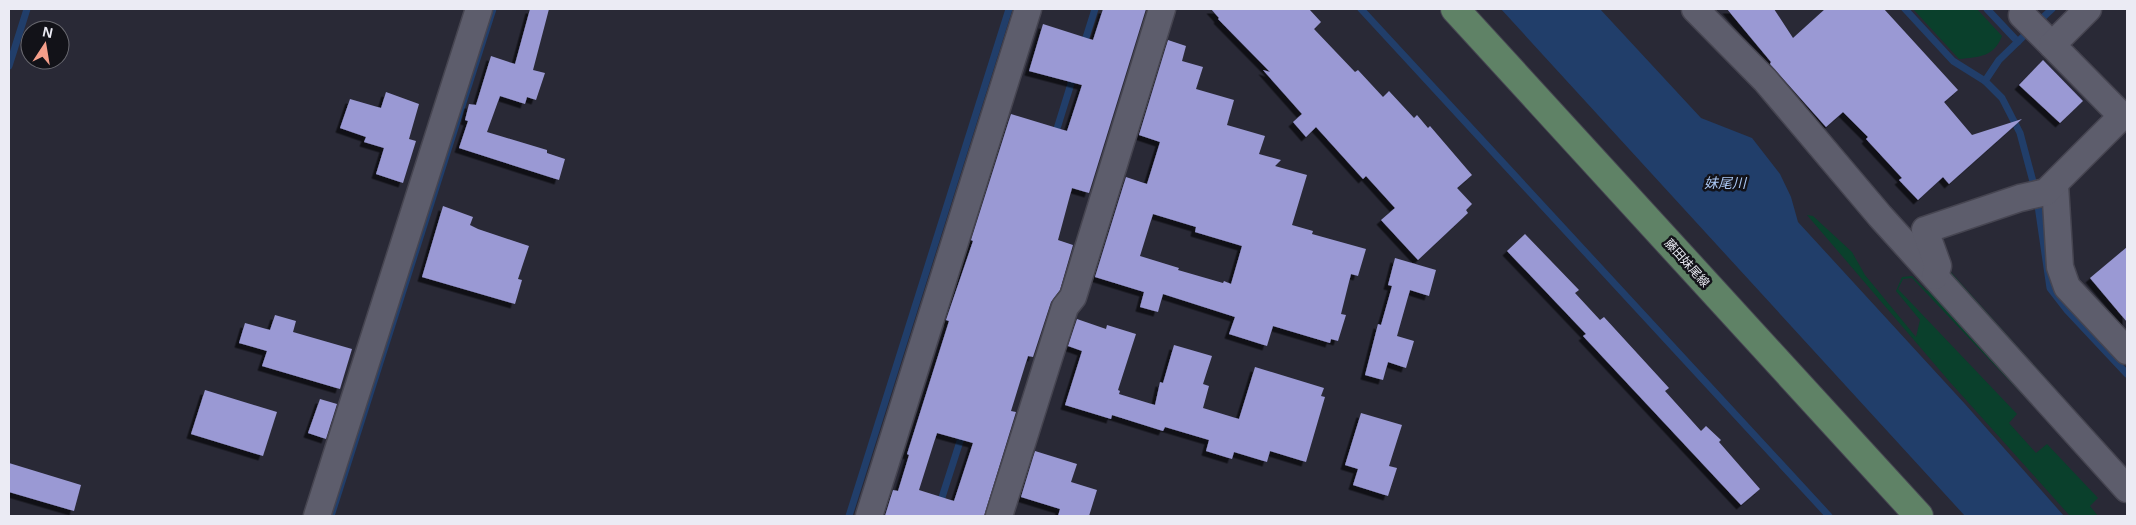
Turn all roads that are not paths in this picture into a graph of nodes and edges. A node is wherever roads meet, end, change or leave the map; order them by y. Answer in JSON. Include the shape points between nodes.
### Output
{"nodes":[{"id":1,"x":479,"y":9,"type":"edge"},
{"id":2,"x":1028,"y":9,"type":"edge"},
{"id":3,"x":1162,"y":9,"type":"edge"},
{"id":4,"x":1455,"y":9,"type":"edge"},
{"id":5,"x":1695,"y":9,"type":"edge"},
{"id":6,"x":2088,"y":9,"type":"edge"},
{"id":7,"x":2030,"y":22,"type":"edge"},
{"id":8,"x":2125,"y":119,"type":"edge"},
{"id":9,"x":2050,"y":189,"type":"junction"},
{"id":10,"x":1880,"y":216,"type":"junction"},
{"id":11,"x":1925,"y":230,"type":"junction"},
{"id":12,"x":1935,"y":276,"type":"junction"},
{"id":13,"x":2127,"y":351,"type":"edge"},
{"id":14,"x":2127,"y":489,"type":"edge"},
{"id":15,"x":317,"y":516,"type":"edge"},
{"id":16,"x":869,"y":516,"type":"edge"},
{"id":17,"x":999,"y":516,"type":"edge"},
{"id":18,"x":1919,"y":516,"type":"edge"}],
"edges":[{"from":1,"to":15,"type":"street"},
{"from":2,"to":16,"type":"street"},
{"from":3,"to":17,"type":"street","via":[[1073,297],[1065,307]]},
{"from":4,"to":18,"type":"main road","name":"藤田妹尾線"},
{"from":5,"to":10,"type":"street","via":[[1765,80]]},
{"from":6,"to":7,"type":"street"},
{"from":7,"to":8,"type":"street"},
{"from":8,"to":9,"type":"street"},
{"from":9,"to":11,"type":"street"},
{"from":9,"to":13,"type":"street","via":[[2060,267],[2068,287]]},
{"from":10,"to":11,"type":"street"},
{"from":10,"to":12,"type":"street"},
{"from":11,"to":12,"type":"street","via":[[1938,266]]},
{"from":12,"to":14,"type":"street"}]}
